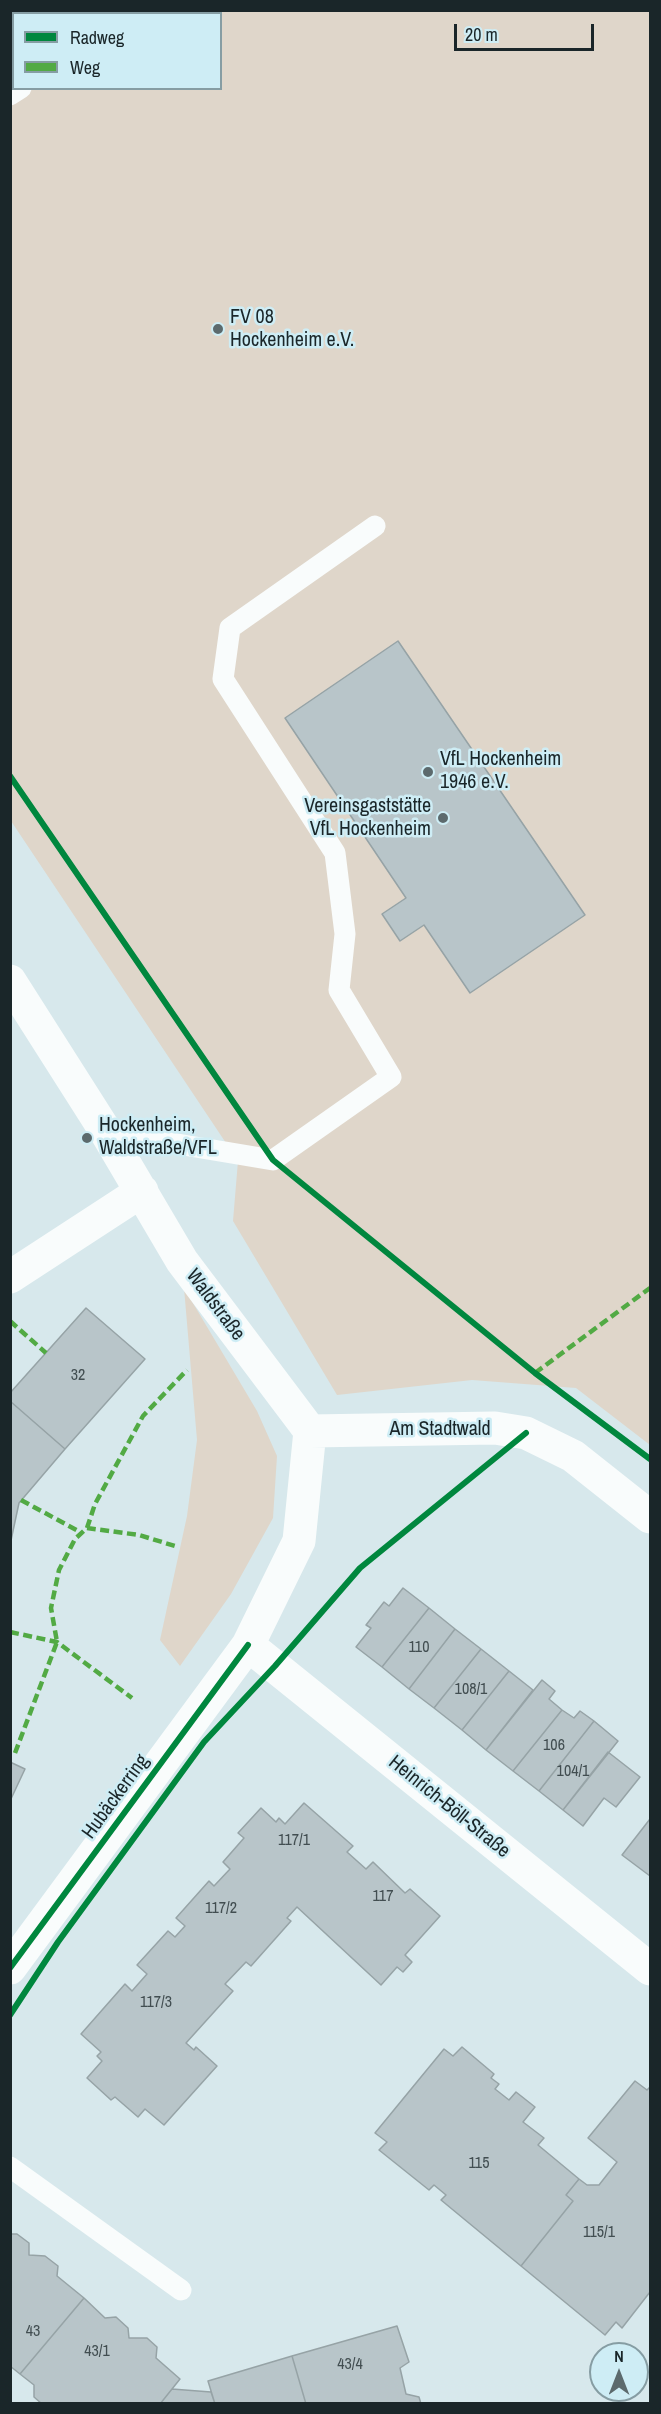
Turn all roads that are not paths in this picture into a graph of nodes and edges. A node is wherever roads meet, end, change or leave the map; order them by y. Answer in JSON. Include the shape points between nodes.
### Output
{"nodes":[{"id":1,"x":375,"y":526,"type":"dead end"},
{"id":2,"x":10,"y":981,"type":"edge"},
{"id":3,"x":106,"y":1132,"type":"junction"},
{"id":4,"x":142,"y":1191,"type":"junction"},
{"id":5,"x":10,"y":1277,"type":"edge"},
{"id":6,"x":310,"y":1431,"type":"junction"},
{"id":7,"x":651,"y":1517,"type":"edge"},
{"id":8,"x":248,"y":1646,"type":"junction"},
{"id":9,"x":10,"y":1968,"type":"edge"},
{"id":10,"x":651,"y":1970,"type":"edge"},
{"id":11,"x":10,"y":2167,"type":"edge"},
{"id":12,"x":181,"y":2290,"type":"dead end"}],
"edges":[{"from":1,"to":3,"type":"lane","via":[[230,628],[223,679],[335,853],[345,934],[339,990],[391,1077],[273,1160]]},
{"from":2,"to":3,"type":"street","name":"Waldstraße"},
{"from":3,"to":4,"type":"street","name":"Waldstraße"},
{"from":4,"to":5,"type":"street"},
{"from":4,"to":6,"type":"street","name":"Waldstraße","via":[[182,1261]]},
{"from":6,"to":7,"type":"street","name":"Am Stadtwald","via":[[495,1428],[526,1433],[573,1456]]},
{"from":6,"to":8,"type":"street","via":[[299,1541]]},
{"from":8,"to":9,"type":"street","name":"Hubäckerring"},
{"from":8,"to":10,"type":"street","name":"Heinrich-Böll-Straße"},
{"from":11,"to":12,"type":"lane"}]}
